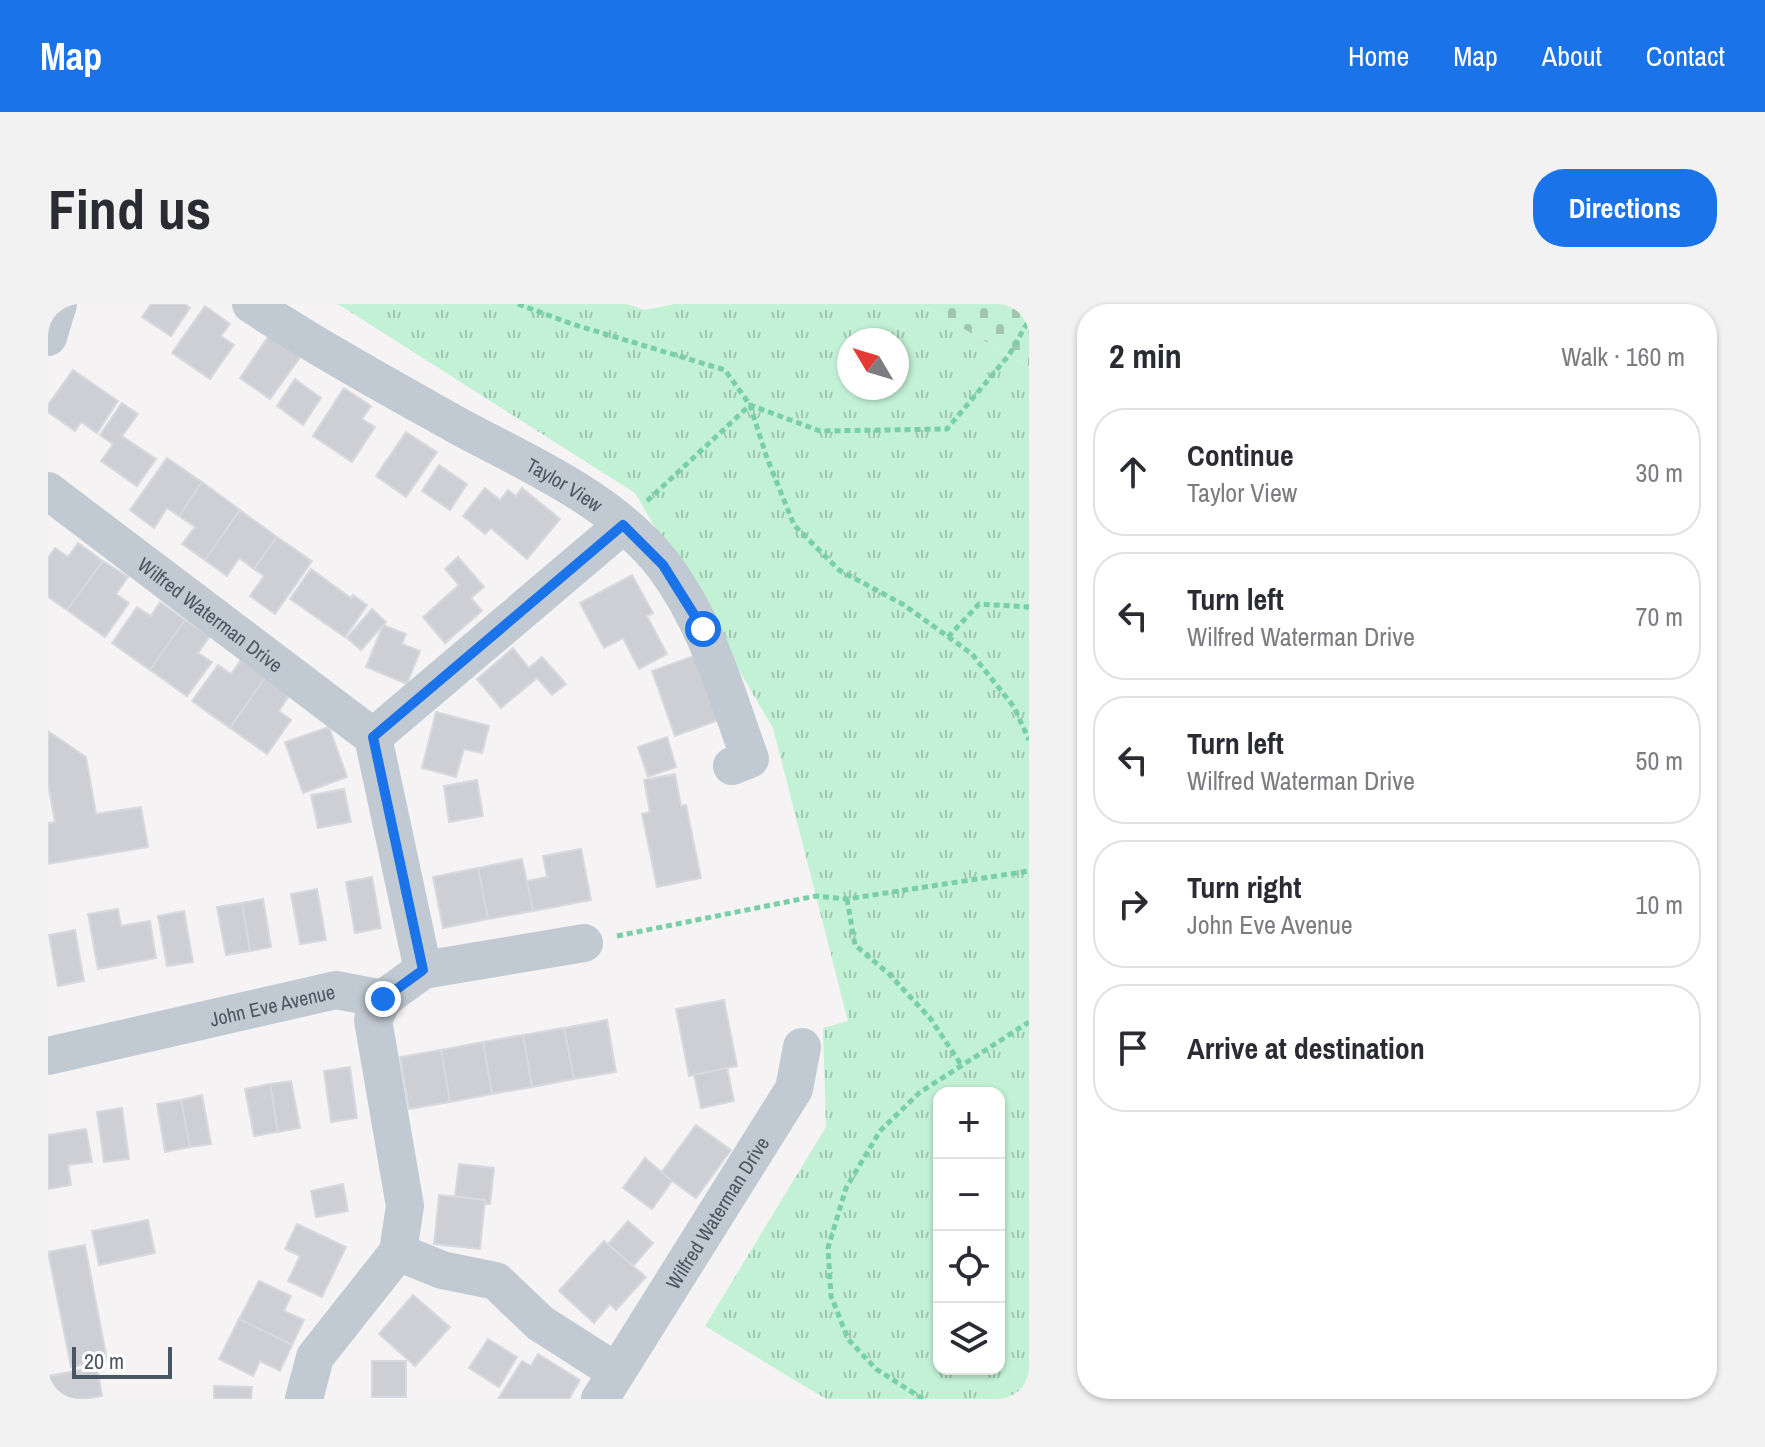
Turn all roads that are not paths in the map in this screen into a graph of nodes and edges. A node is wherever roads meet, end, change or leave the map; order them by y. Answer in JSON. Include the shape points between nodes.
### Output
{"nodes":[{"id":1,"x":58,"y":304,"type":"edge"},
{"id":2,"x":251,"y":304,"type":"edge"},
{"id":3,"x":48,"y":337,"type":"edge"},
{"id":4,"x":48,"y":491,"type":"edge"},
{"id":5,"x":623,"y":525,"type":"junction"},
{"id":6,"x":373,"y":737,"type":"junction"},
{"id":7,"x":732,"y":766,"type":"dead end"},
{"id":8,"x":584,"y":943,"type":"road end"},
{"id":9,"x":423,"y":970,"type":"junction"},
{"id":10,"x":383,"y":999,"type":"junction"},
{"id":11,"x":802,"y":1047,"type":"dead end"},
{"id":12,"x":48,"y":1056,"type":"edge"},
{"id":13,"x":398,"y":1252,"type":"junction"},
{"id":14,"x":608,"y":1385,"type":"edge"},
{"id":15,"x":304,"y":1399,"type":"edge"}],
"edges":[{"from":1,"to":3,"type":"street"},
{"from":2,"to":5,"type":"street","name":"Taylor View","via":[[329,355],[584,494]]},
{"from":4,"to":6,"type":"street","name":"Wilfred Waterman Drive"},
{"from":5,"to":6,"type":"street"},
{"from":5,"to":7,"type":"street","name":"Taylor View","via":[[663,565],[703,629],[750,759]]},
{"from":6,"to":9,"type":"street"},
{"from":8,"to":9,"type":"street"},
{"from":9,"to":10,"type":"street"},
{"from":10,"to":12,"type":"street","name":"John Eve Avenue","via":[[336,990]]},
{"from":10,"to":13,"type":"street","via":[[373,1020],[405,1206]]},
{"from":11,"to":14,"type":"street","name":"Wilfred Waterman Drive","via":[[794,1089]]},
{"from":13,"to":14,"type":"street","name":"Wilfred Waterman Drive","via":[[442,1270],[496,1281]]},
{"from":13,"to":15,"type":"street","via":[[315,1357]]}]}
